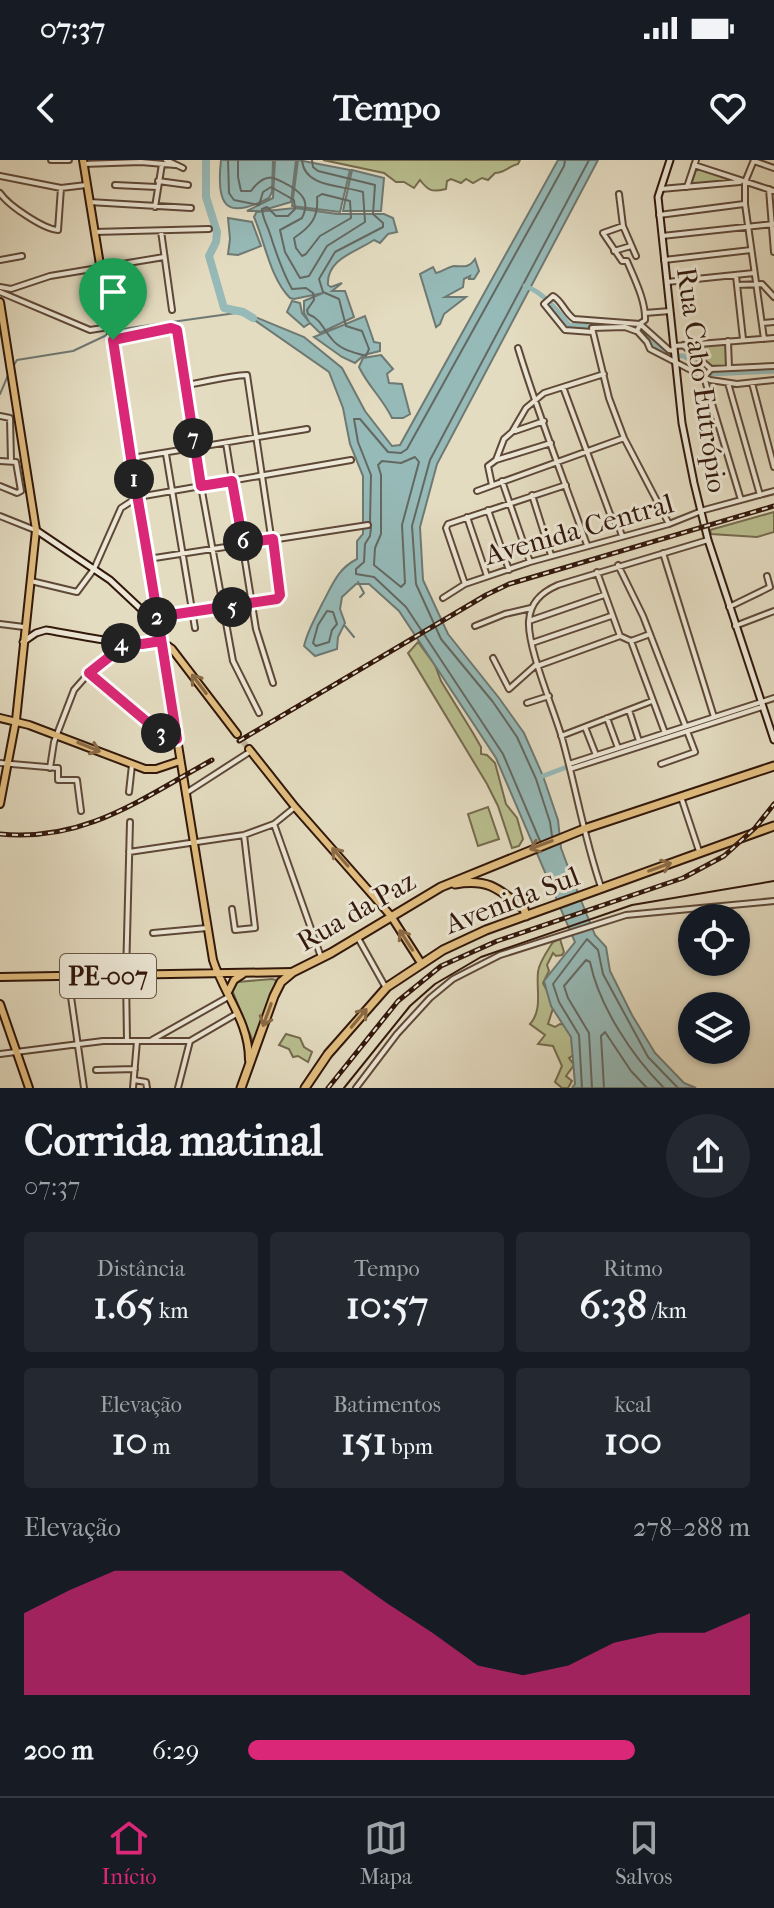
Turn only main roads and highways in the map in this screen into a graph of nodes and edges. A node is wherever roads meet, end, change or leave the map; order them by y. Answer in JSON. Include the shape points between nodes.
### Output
{"nodes":[{"id":1,"x":83,"y":162,"type":"edge"},
{"id":2,"x":0,"y":302,"type":"edge"},
{"id":3,"x":161,"y":641,"type":"junction"},
{"id":4,"x":0,"y":718,"type":"edge"},
{"id":5,"x":16,"y":720,"type":"junction"},
{"id":6,"x":237,"y":734,"type":"tunnel mouth"},
{"id":7,"x":250,"y":750,"type":"tunnel mouth"},
{"id":8,"x":180,"y":761,"type":"junction"},
{"id":9,"x":3,"y":764,"type":"edge"},
{"id":10,"x":774,"y":766,"type":"edge"},
{"id":11,"x":0,"y":804,"type":"edge"},
{"id":12,"x":774,"y":826,"type":"edge"},
{"id":13,"x":441,"y":887,"type":"junction"},
{"id":14,"x":391,"y":916,"type":"junction"},
{"id":15,"x":526,"y":916,"type":"junction"},
{"id":16,"x":421,"y":963,"type":"junction"},
{"id":17,"x":216,"y":972,"type":"junction"},
{"id":18,"x":246,"y":972,"type":"junction"},
{"id":19,"x":293,"y":972,"type":"junction"},
{"id":20,"x":0,"y":977,"type":"edge"},
{"id":21,"x":229,"y":994,"type":"junction"},
{"id":22,"x":1,"y":1007,"type":"edge"},
{"id":23,"x":249,"y":1064,"type":"junction"},
{"id":24,"x":29,"y":1088,"type":"edge"},
{"id":25,"x":241,"y":1088,"type":"edge"},
{"id":26,"x":305,"y":1088,"type":"edge"}],
"edges":[{"from":1,"to":3,"type":"main road"},
{"from":2,"to":5,"type":"main road","via":[[36,530]]},
{"from":6,"to":3,"type":"main road","one_way":true},
{"from":3,"to":8,"type":"main road"},
{"from":4,"to":5,"type":"main road"},
{"from":5,"to":8,"type":"main road","one_way":true,"via":[[151,770]]},
{"from":5,"to":9,"type":"main road"},
{"from":14,"to":7,"type":"main road","one_way":true},
{"from":8,"to":17,"type":"main road"},
{"from":9,"to":11,"type":"main road"},
{"from":10,"to":13,"type":"highway","name":"Rua da Paz","number":"PE-007","one_way":true,"via":[[572,833]]},
{"from":15,"to":12,"type":"highway","name":"Avenida Sul","one_way":true},
{"from":13,"to":14,"type":"highway","name":"Rua da Paz","number":"PE-007"},
{"from":13,"to":15,"type":"highway","via":[[487,883],[524,909]]},
{"from":16,"to":14,"type":"main road","one_way":true},
{"from":14,"to":19,"type":"highway","name":"Rua da Paz","number":"PE-007"},
{"from":15,"to":16,"type":"highway","name":"Avenida Sul"},
{"from":26,"to":16,"type":"highway","name":"Avenida Sul","one_way":true,"via":[[386,988]]},
{"from":17,"to":18,"type":"main road","name":"Rua da Paz","number":"PE-007"},
{"from":17,"to":20,"type":"main road","number":"PE-007"},
{"from":17,"to":21,"type":"main road"},
{"from":18,"to":19,"type":"main road","name":"Rua da Paz","number":"PE-007"},
{"from":18,"to":21,"type":"main road","via":[[234,980]]},
{"from":19,"to":23,"type":"highway","one_way":true,"via":[[274,996]]},
{"from":21,"to":23,"type":"main road","via":[[248,1040]]},
{"from":22,"to":24,"type":"main road"},
{"from":23,"to":25,"type":"highway"}]}
